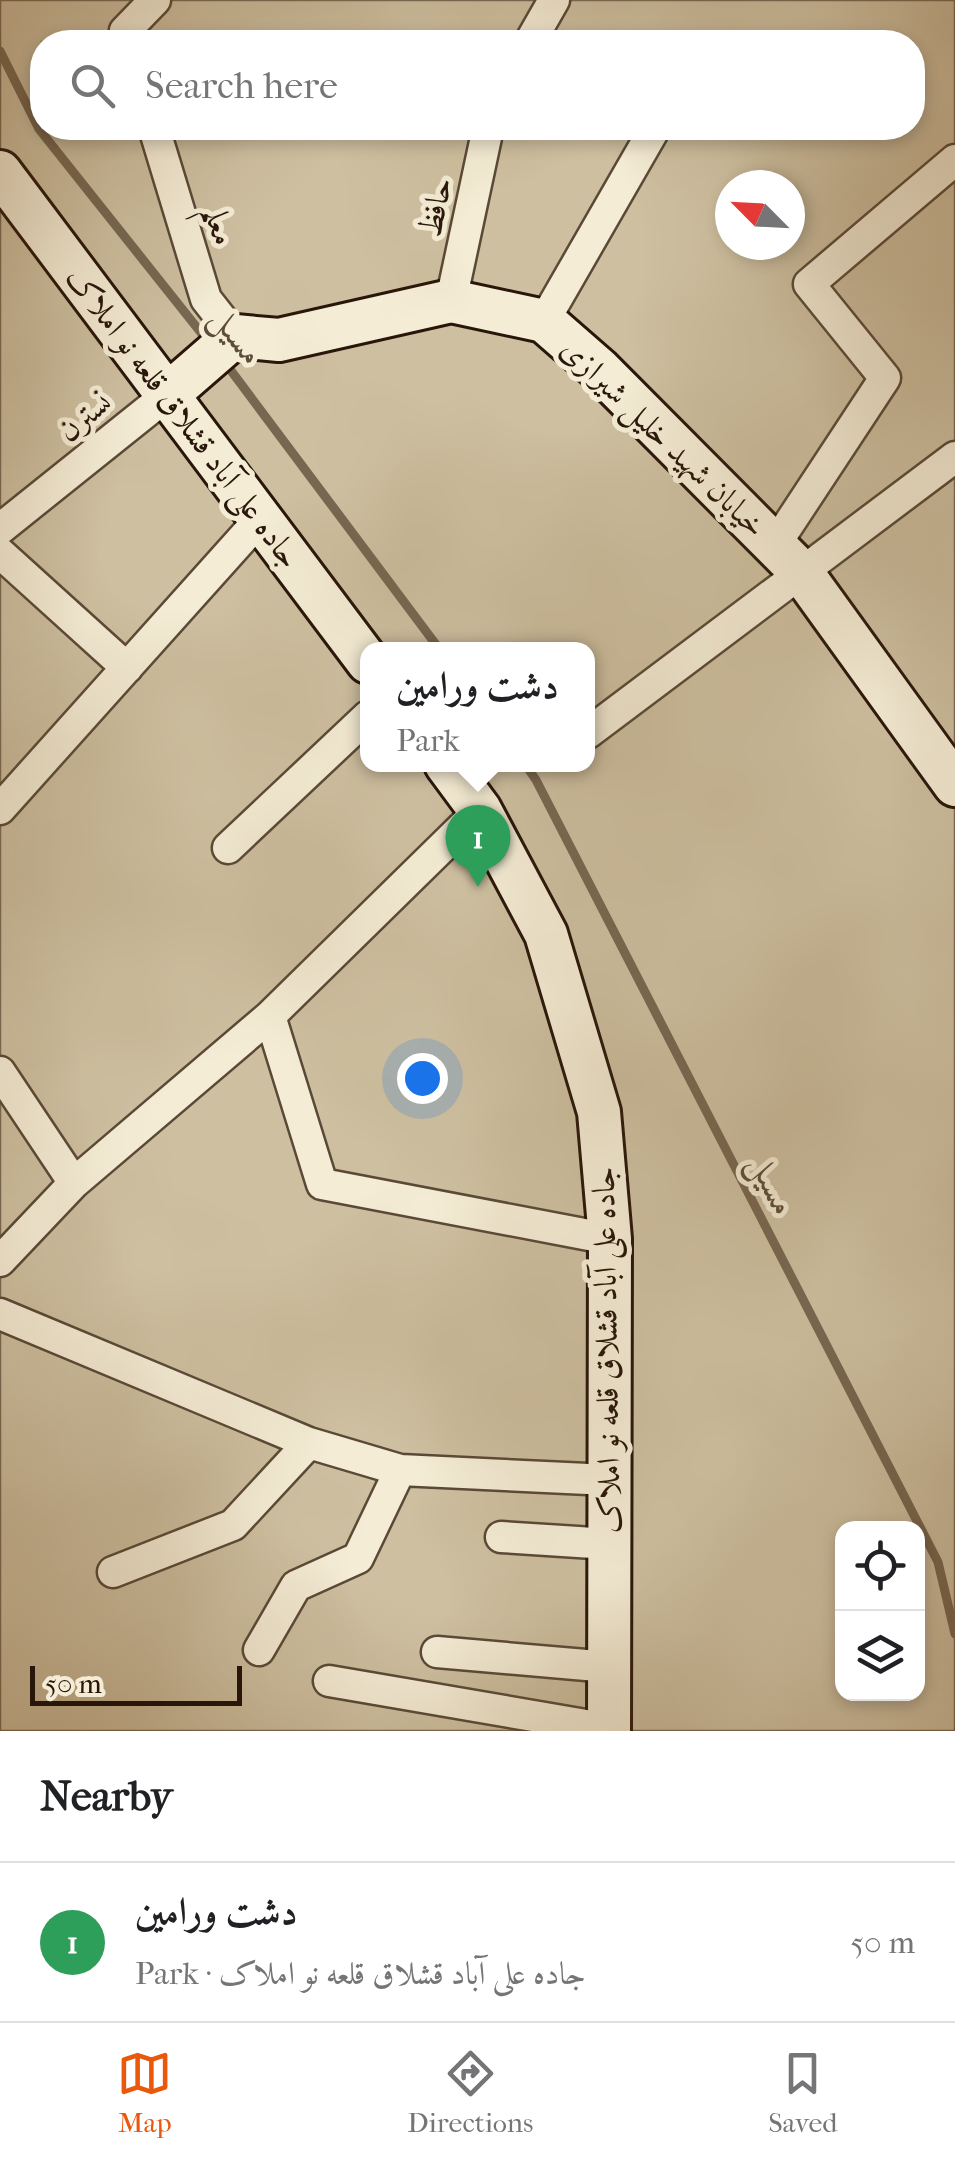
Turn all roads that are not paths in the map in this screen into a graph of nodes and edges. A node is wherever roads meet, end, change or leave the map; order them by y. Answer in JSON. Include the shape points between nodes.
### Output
{"nodes":[{"id":1,"x":124,"y":0,"type":"edge"},
{"id":2,"x":156,"y":0,"type":"edge"},
{"id":3,"x":554,"y":0,"type":"edge"},
{"id":4,"x":126,"y":30,"type":"edge"},
{"id":5,"x":132,"y":30,"type":"edge"},
{"id":6,"x":537,"y":30,"type":"edge"},
{"id":7,"x":158,"y":140,"type":"edge"},
{"id":8,"x":485,"y":140,"type":"edge"},
{"id":9,"x":648,"y":140,"type":"edge"},
{"id":10,"x":955,"y":160,"type":"edge"},
{"id":11,"x":4,"y":185,"type":"edge"},
{"id":12,"x":451,"y":301,"type":"junction"},
{"id":13,"x":544,"y":321,"type":"junction"},
{"id":14,"x":233,"y":337,"type":"junction"},
{"id":15,"x":177,"y":386,"type":"junction"},
{"id":16,"x":955,"y":457,"type":"edge"},
{"id":17,"x":260,"y":519,"type":"junction"},
{"id":18,"x":0,"y":529,"type":"edge"},
{"id":19,"x":0,"y":553,"type":"edge"},
{"id":20,"x":789,"y":559,"type":"junction"},
{"id":21,"x":360,"y":651,"type":"edge"},
{"id":22,"x":127,"y":668,"type":"junction"},
{"id":23,"x":360,"y":724,"type":"edge"},
{"id":24,"x":595,"y":726,"type":"edge"},
{"id":25,"x":452,"y":772,"type":"edge"},
{"id":26,"x":955,"y":785,"type":"edge"},
{"id":27,"x":4,"y":797,"type":"edge"},
{"id":28,"x":480,"y":810,"type":"junction"},
{"id":29,"x":228,"y":848,"type":"dead end"},
{"id":30,"x":270,"y":1016,"type":"junction"},
{"id":31,"x":0,"y":1072,"type":"edge"},
{"id":32,"x":74,"y":1183,"type":"junction"},
{"id":33,"x":610,"y":1239,"type":"junction"},
{"id":34,"x":0,"y":1261,"type":"edge"},
{"id":35,"x":0,"y":1314,"type":"edge"},
{"id":36,"x":309,"y":1443,"type":"junction"},
{"id":37,"x":400,"y":1470,"type":"junction"},
{"id":38,"x":609,"y":1480,"type":"junction"},
{"id":39,"x":500,"y":1536,"type":"dead end"},
{"id":40,"x":609,"y":1544,"type":"junction"},
{"id":41,"x":113,"y":1572,"type":"dead end"},
{"id":42,"x":259,"y":1650,"type":"dead end"},
{"id":43,"x":437,"y":1652,"type":"dead end"},
{"id":44,"x":609,"y":1667,"type":"junction"},
{"id":45,"x":329,"y":1681,"type":"dead end"},
{"id":46,"x":609,"y":1730,"type":"edge"}],
"edges":[{"from":1,"to":4,"type":"street"},
{"from":2,"to":5,"type":"street"},
{"from":3,"to":6,"type":"street"},
{"from":7,"to":14,"type":"street","name":"معلم","via":[[206,300]]},
{"from":8,"to":12,"type":"street","name":"حافظ"},
{"from":9,"to":13,"type":"street"},
{"from":10,"to":20,"type":"street","via":[[809,284],[885,378]]},
{"from":11,"to":15,"type":"street","name":"جاده علی آباد قشلاق قلعه نو املاک"},
{"from":12,"to":13,"type":"street","name":"خیابان شهید خلیل شیرازی"},
{"from":12,"to":14,"type":"street","name":"خیابان شهید خلیل شیرازی","via":[[279,340]]},
{"from":13,"to":20,"type":"street","name":"خیابان شهید خلیل شیرازی"},
{"from":14,"to":15,"type":"street"},
{"from":15,"to":17,"type":"street","name":"جاده علی آباد قشلاق قلعه نو املاک"},
{"from":15,"to":18,"type":"street","name":"نسترن"},
{"from":16,"to":20,"type":"street"},
{"from":17,"to":21,"type":"street","name":"جاده علی آباد قشلاق قلعه نو املاک"},
{"from":17,"to":22,"type":"street"},
{"from":19,"to":22,"type":"street"},
{"from":20,"to":24,"type":"street"},
{"from":20,"to":26,"type":"street","name":"خیابان شهید خلیل شیرازی"},
{"from":22,"to":27,"type":"street"},
{"from":23,"to":29,"type":"street"},
{"from":25,"to":28,"type":"street","name":"جاده علی آباد قشلاق قلعه نو املاک"},
{"from":28,"to":30,"type":"street"},
{"from":28,"to":33,"type":"street","name":"جاده علی آباد قشلاق قلعه نو املاک","via":[[546,934],[598,1112]]},
{"from":30,"to":32,"type":"street"},
{"from":30,"to":33,"type":"street","via":[[322,1184]]},
{"from":31,"to":32,"type":"street"},
{"from":32,"to":34,"type":"street"},
{"from":33,"to":38,"type":"street","name":"جاده علی آباد قشلاق قلعه نو املاک"},
{"from":35,"to":36,"type":"street"},
{"from":36,"to":37,"type":"street"},
{"from":36,"to":41,"type":"street","via":[[233,1526]]},
{"from":37,"to":38,"type":"street"},
{"from":37,"to":42,"type":"street","via":[[358,1558],[296,1586]]},
{"from":38,"to":40,"type":"street","name":"جاده علی آباد قشلاق قلعه نو املاک"},
{"from":39,"to":40,"type":"street"},
{"from":40,"to":44,"type":"street","name":"جاده علی آباد قشلاق قلعه نو املاک"},
{"from":43,"to":44,"type":"street"},
{"from":44,"to":46,"type":"street","name":"جاده علی آباد قشلاق قلعه نو املاک"},
{"from":45,"to":46,"type":"street"}]}
